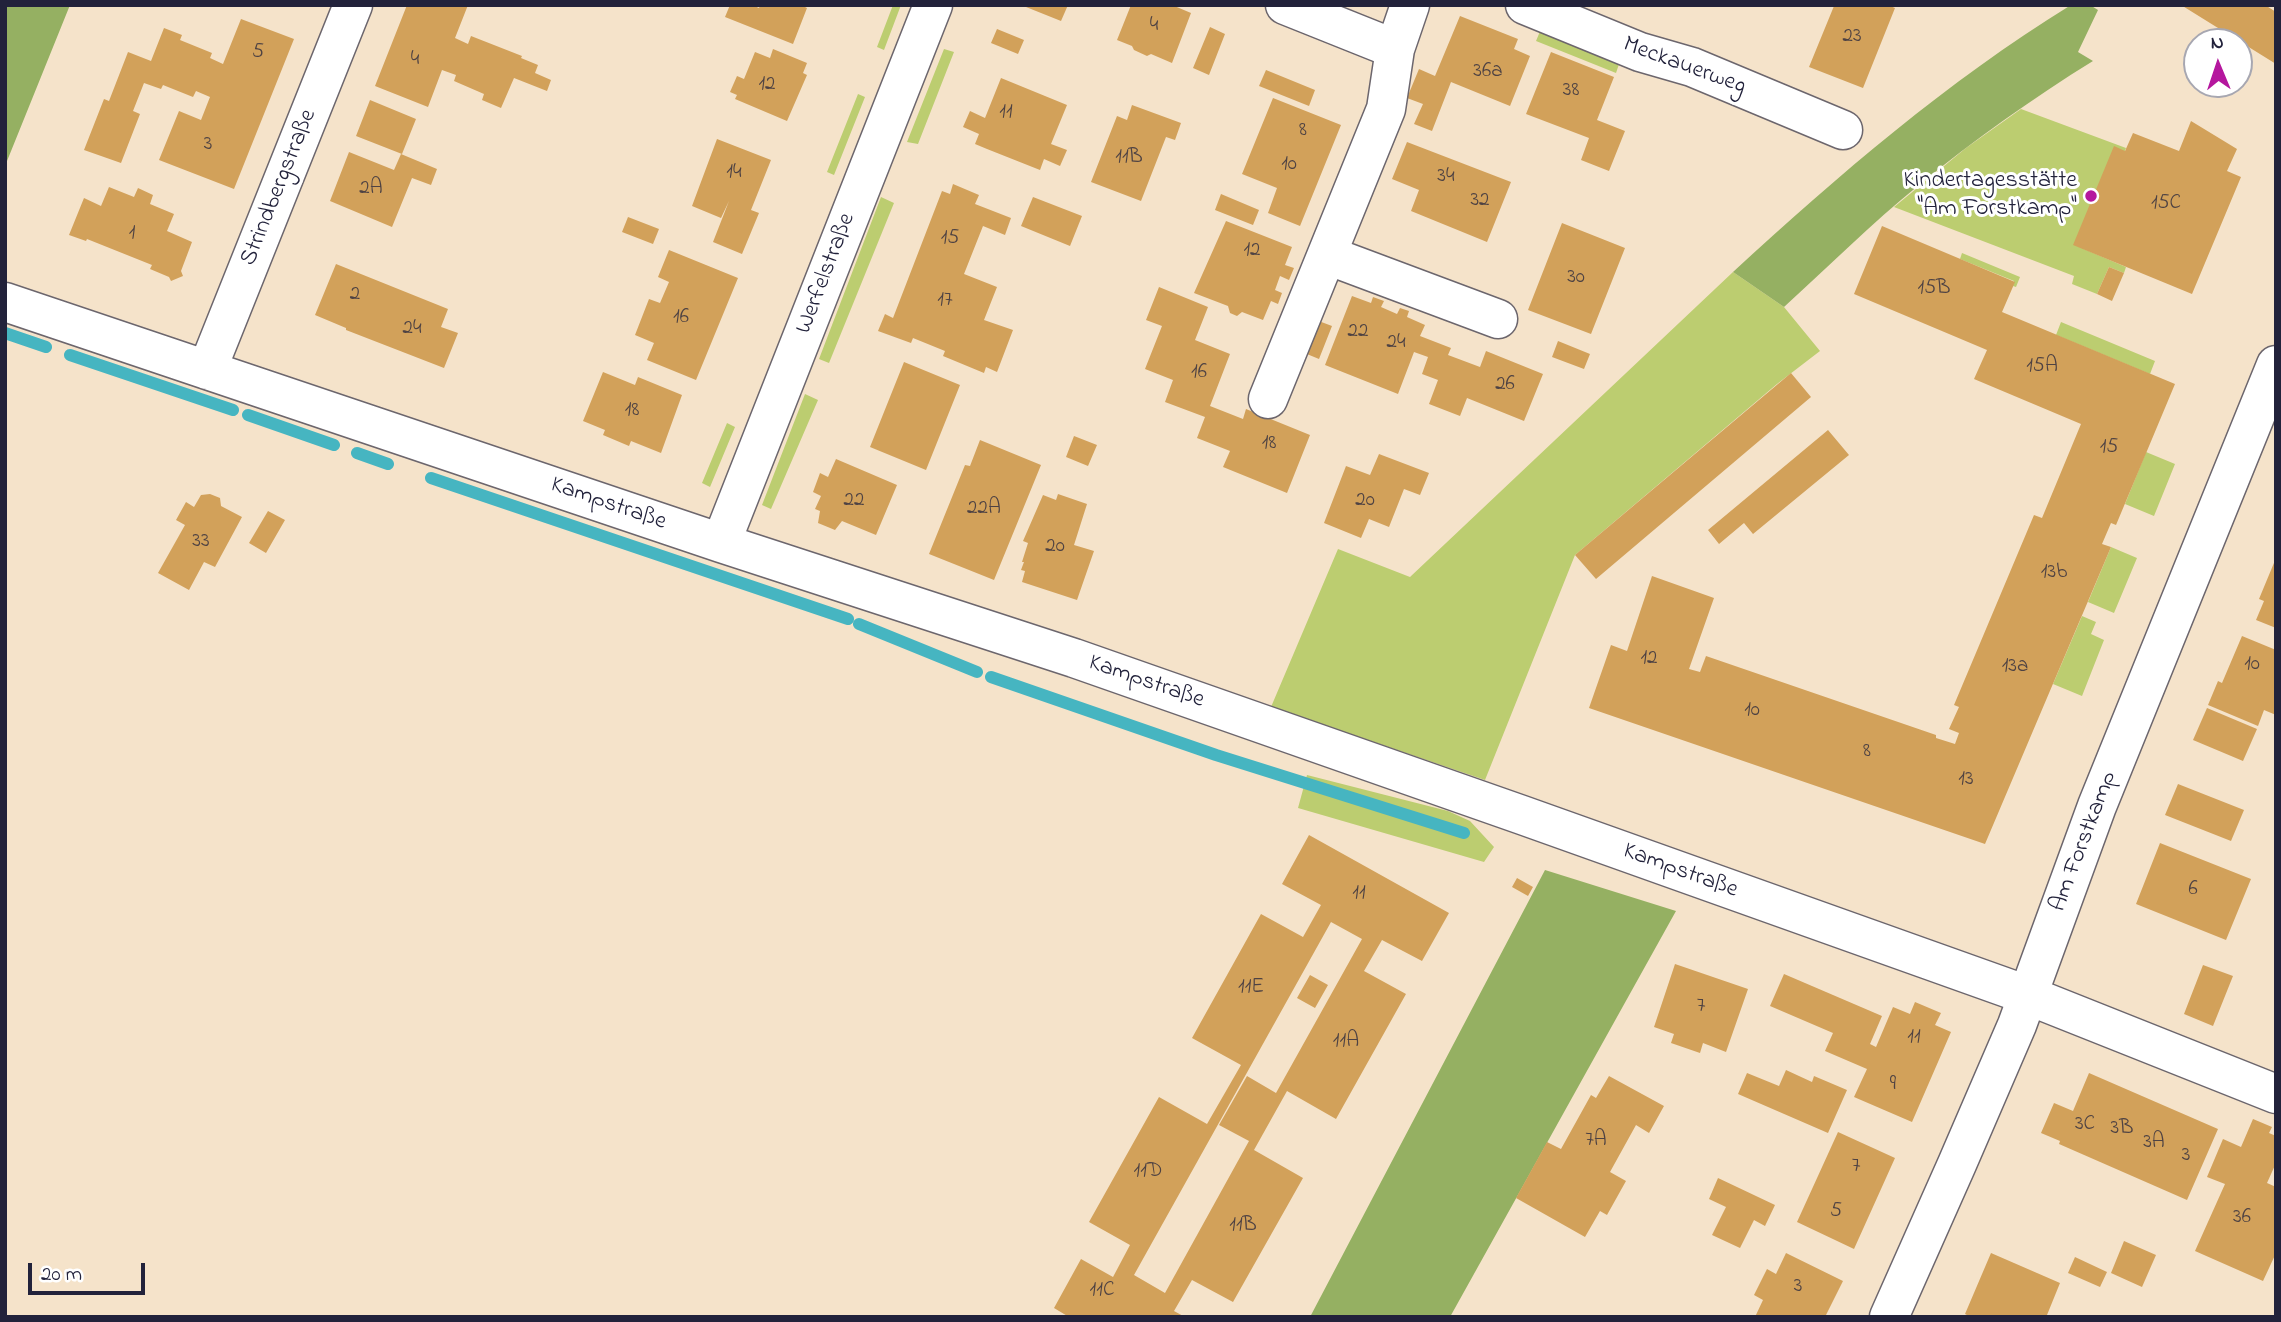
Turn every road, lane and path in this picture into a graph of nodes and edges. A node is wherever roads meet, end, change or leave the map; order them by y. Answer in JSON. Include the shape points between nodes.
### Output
{"nodes":[{"id":1,"x":353,"y":5,"type":"edge"},
{"id":2,"x":933,"y":5,"type":"edge"},
{"id":3,"x":1285,"y":5,"type":"edge"},
{"id":4,"x":1410,"y":5,"type":"edge"},
{"id":5,"x":1525,"y":5,"type":"edge"},
{"id":6,"x":1395,"y":49,"type":"junction"},
{"id":7,"x":1843,"y":130,"type":"dead end"},
{"id":8,"x":1328,"y":255,"type":"junction"},
{"id":9,"x":5,"y":302,"type":"edge"},
{"id":10,"x":1498,"y":319,"type":"dead end"},
{"id":11,"x":2276,"y":365,"type":"edge"},
{"id":12,"x":207,"y":370,"type":"junction"},
{"id":13,"x":1268,"y":399,"type":"dead end"},
{"id":14,"x":721,"y":543,"type":"junction"},
{"id":15,"x":2027,"y":995,"type":"junction"},
{"id":16,"x":2276,"y":1094,"type":"edge"},
{"id":17,"x":1889,"y":1317,"type":"edge"}],
"edges":[{"from":1,"to":12,"type":"street","name":"Strindbergstraße"},
{"from":2,"to":14,"type":"street","name":"Werfelstraße"},
{"from":3,"to":6,"type":"street"},
{"from":4,"to":6,"type":"street"},
{"from":5,"to":7,"type":"street","name":"Meckauerweg"},
{"from":6,"to":8,"type":"street","via":[[1386,109]]},
{"from":8,"to":10,"type":"street"},
{"from":8,"to":13,"type":"street"},
{"from":9,"to":12,"type":"street","name":"Kampstraße"},
{"from":11,"to":15,"type":"street","name":"Am Forstkamp","via":[[2102,793]]},
{"from":12,"to":14,"type":"street","name":"Kampstraße"},
{"from":14,"to":15,"type":"street","name":"Kampstraße","via":[[1074,658]]},
{"from":15,"to":16,"type":"street","name":"Kampstraße"},
{"from":15,"to":17,"type":"street","name":"Am Forstkamp"}]}
